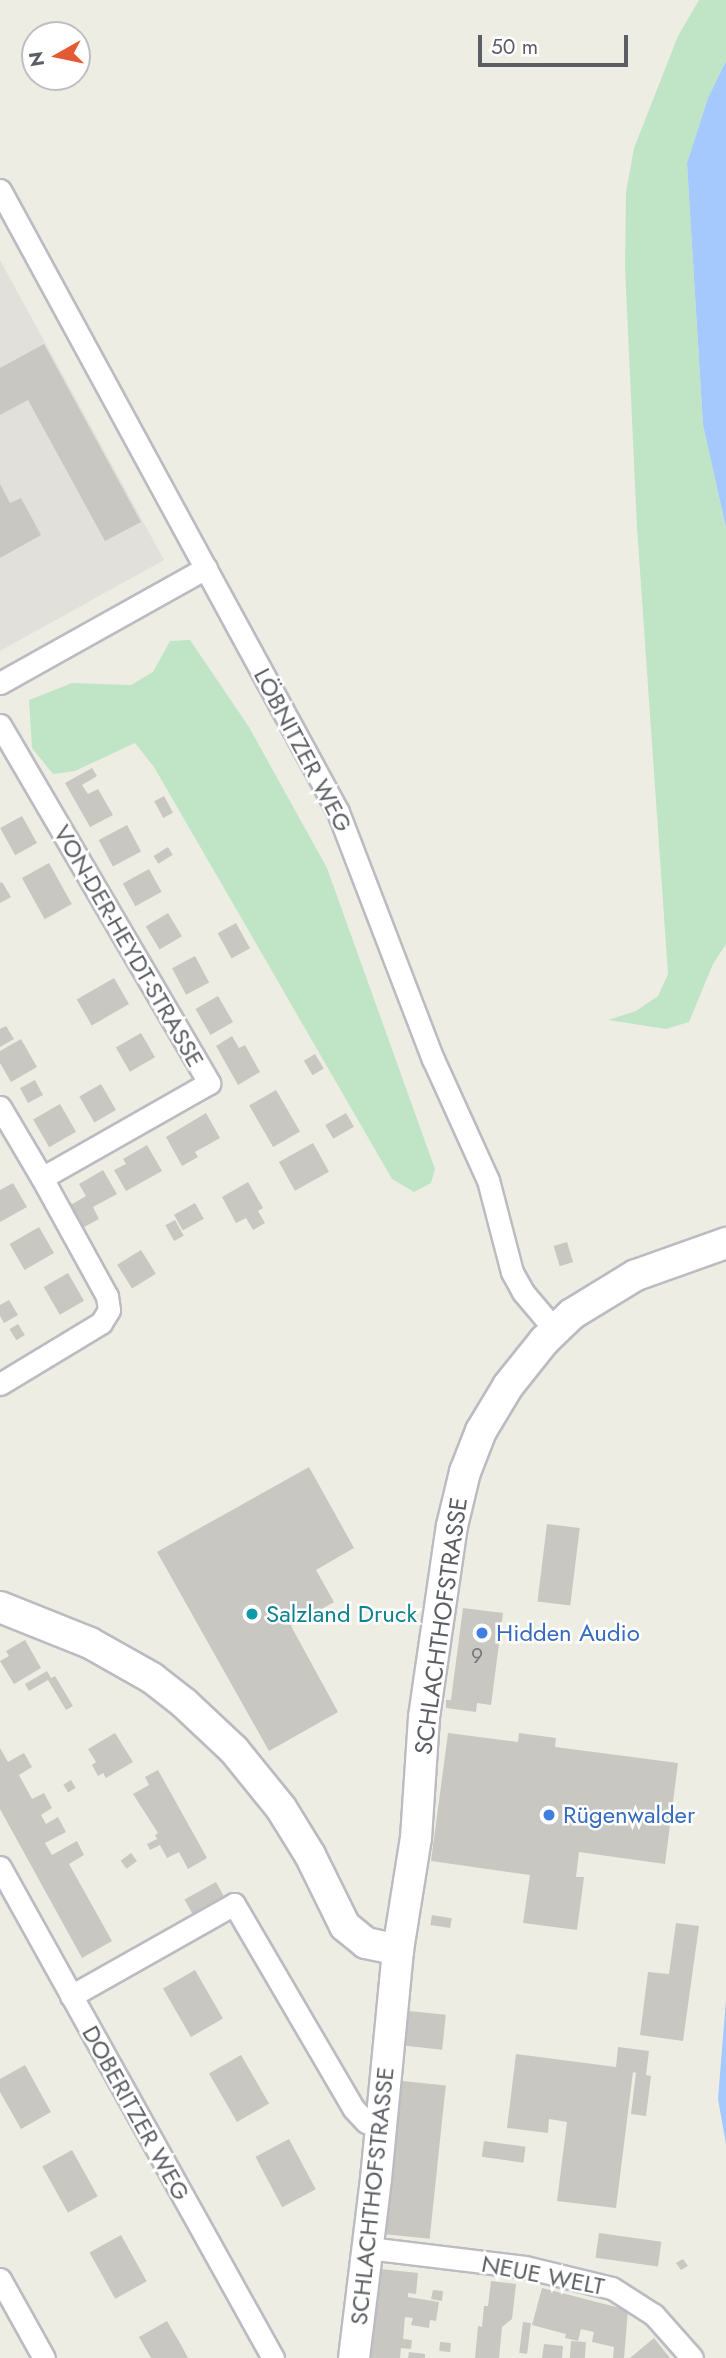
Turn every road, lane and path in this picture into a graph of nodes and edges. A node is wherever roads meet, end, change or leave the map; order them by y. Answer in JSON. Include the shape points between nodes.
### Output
{"nodes":[{"id":1,"x":0,"y":190,"type":"edge"},
{"id":2,"x":206,"y":568,"type":"junction"},
{"id":3,"x":0,"y":682,"type":"edge"},
{"id":4,"x":0,"y":725,"type":"edge"},
{"id":5,"x":0,"y":1107,"type":"edge"},
{"id":6,"x":42,"y":1178,"type":"junction"},
{"id":7,"x":726,"y":1242,"type":"edge"},
{"id":8,"x":555,"y":1329,"type":"junction"},
{"id":9,"x":0,"y":1384,"type":"edge"},
{"id":10,"x":0,"y":1607,"type":"edge"},
{"id":11,"x":0,"y":1867,"type":"edge"},
{"id":12,"x":398,"y":1950,"type":"junction"},
{"id":13,"x":71,"y":1996,"type":"junction"},
{"id":14,"x":381,"y":2127,"type":"junction"},
{"id":15,"x":368,"y":2248,"type":"junction"},
{"id":16,"x":0,"y":2279,"type":"edge"},
{"id":17,"x":44,"y":2358,"type":"edge"},
{"id":18,"x":273,"y":2358,"type":"edge"},
{"id":19,"x":354,"y":2358,"type":"edge"},
{"id":20,"x":692,"y":2358,"type":"edge"}],
"edges":[{"from":1,"to":2,"type":"street","name":"LÖBNITZER WEG"},
{"from":2,"to":3,"type":"street"},
{"from":2,"to":8,"type":"street","name":"LÖBNITZER WEG","via":[[338,812],[433,1059],[488,1180],[512,1272]]},
{"from":4,"to":6,"type":"street","name":"VON-DER-HEYDT-STRASSE","via":[[209,1083]]},
{"from":5,"to":6,"type":"street"},
{"from":6,"to":9,"type":"street","via":[[107,1296],[109,1310],[101,1323]]},
{"from":7,"to":8,"type":"street","name":"SCHLACHTHOFSTRASSE","via":[[636,1275],[586,1303]]},
{"from":8,"to":12,"type":"street","name":"SCHLACHTHOFSTRASSE","via":[[493,1409],[474,1446],[458,1496],[424,1717],[416,1838]]},
{"from":10,"to":12,"type":"street","via":[[90,1643],[152,1678],[184,1703],[234,1750],[281,1808],[345,1926],[366,1944]]},
{"from":11,"to":13,"type":"street","name":"DOBERITZER WEG"},
{"from":12,"to":14,"type":"street","name":"SCHLACHTHOFSTRASSE"},
{"from":13,"to":14,"type":"street","via":[[234,1904],[353,2108],[366,2122]]},
{"from":13,"to":18,"type":"street","name":"DOBERITZER WEG"},
{"from":14,"to":15,"type":"street","name":"SCHLACHTHOFSTRASSE"},
{"from":15,"to":19,"type":"street","name":"SCHLACHTHOFSTRASSE"},
{"from":15,"to":20,"type":"street","name":"NEUE WELT","via":[[525,2267],[612,2288],[654,2315]]},
{"from":16,"to":17,"type":"street"}]}
